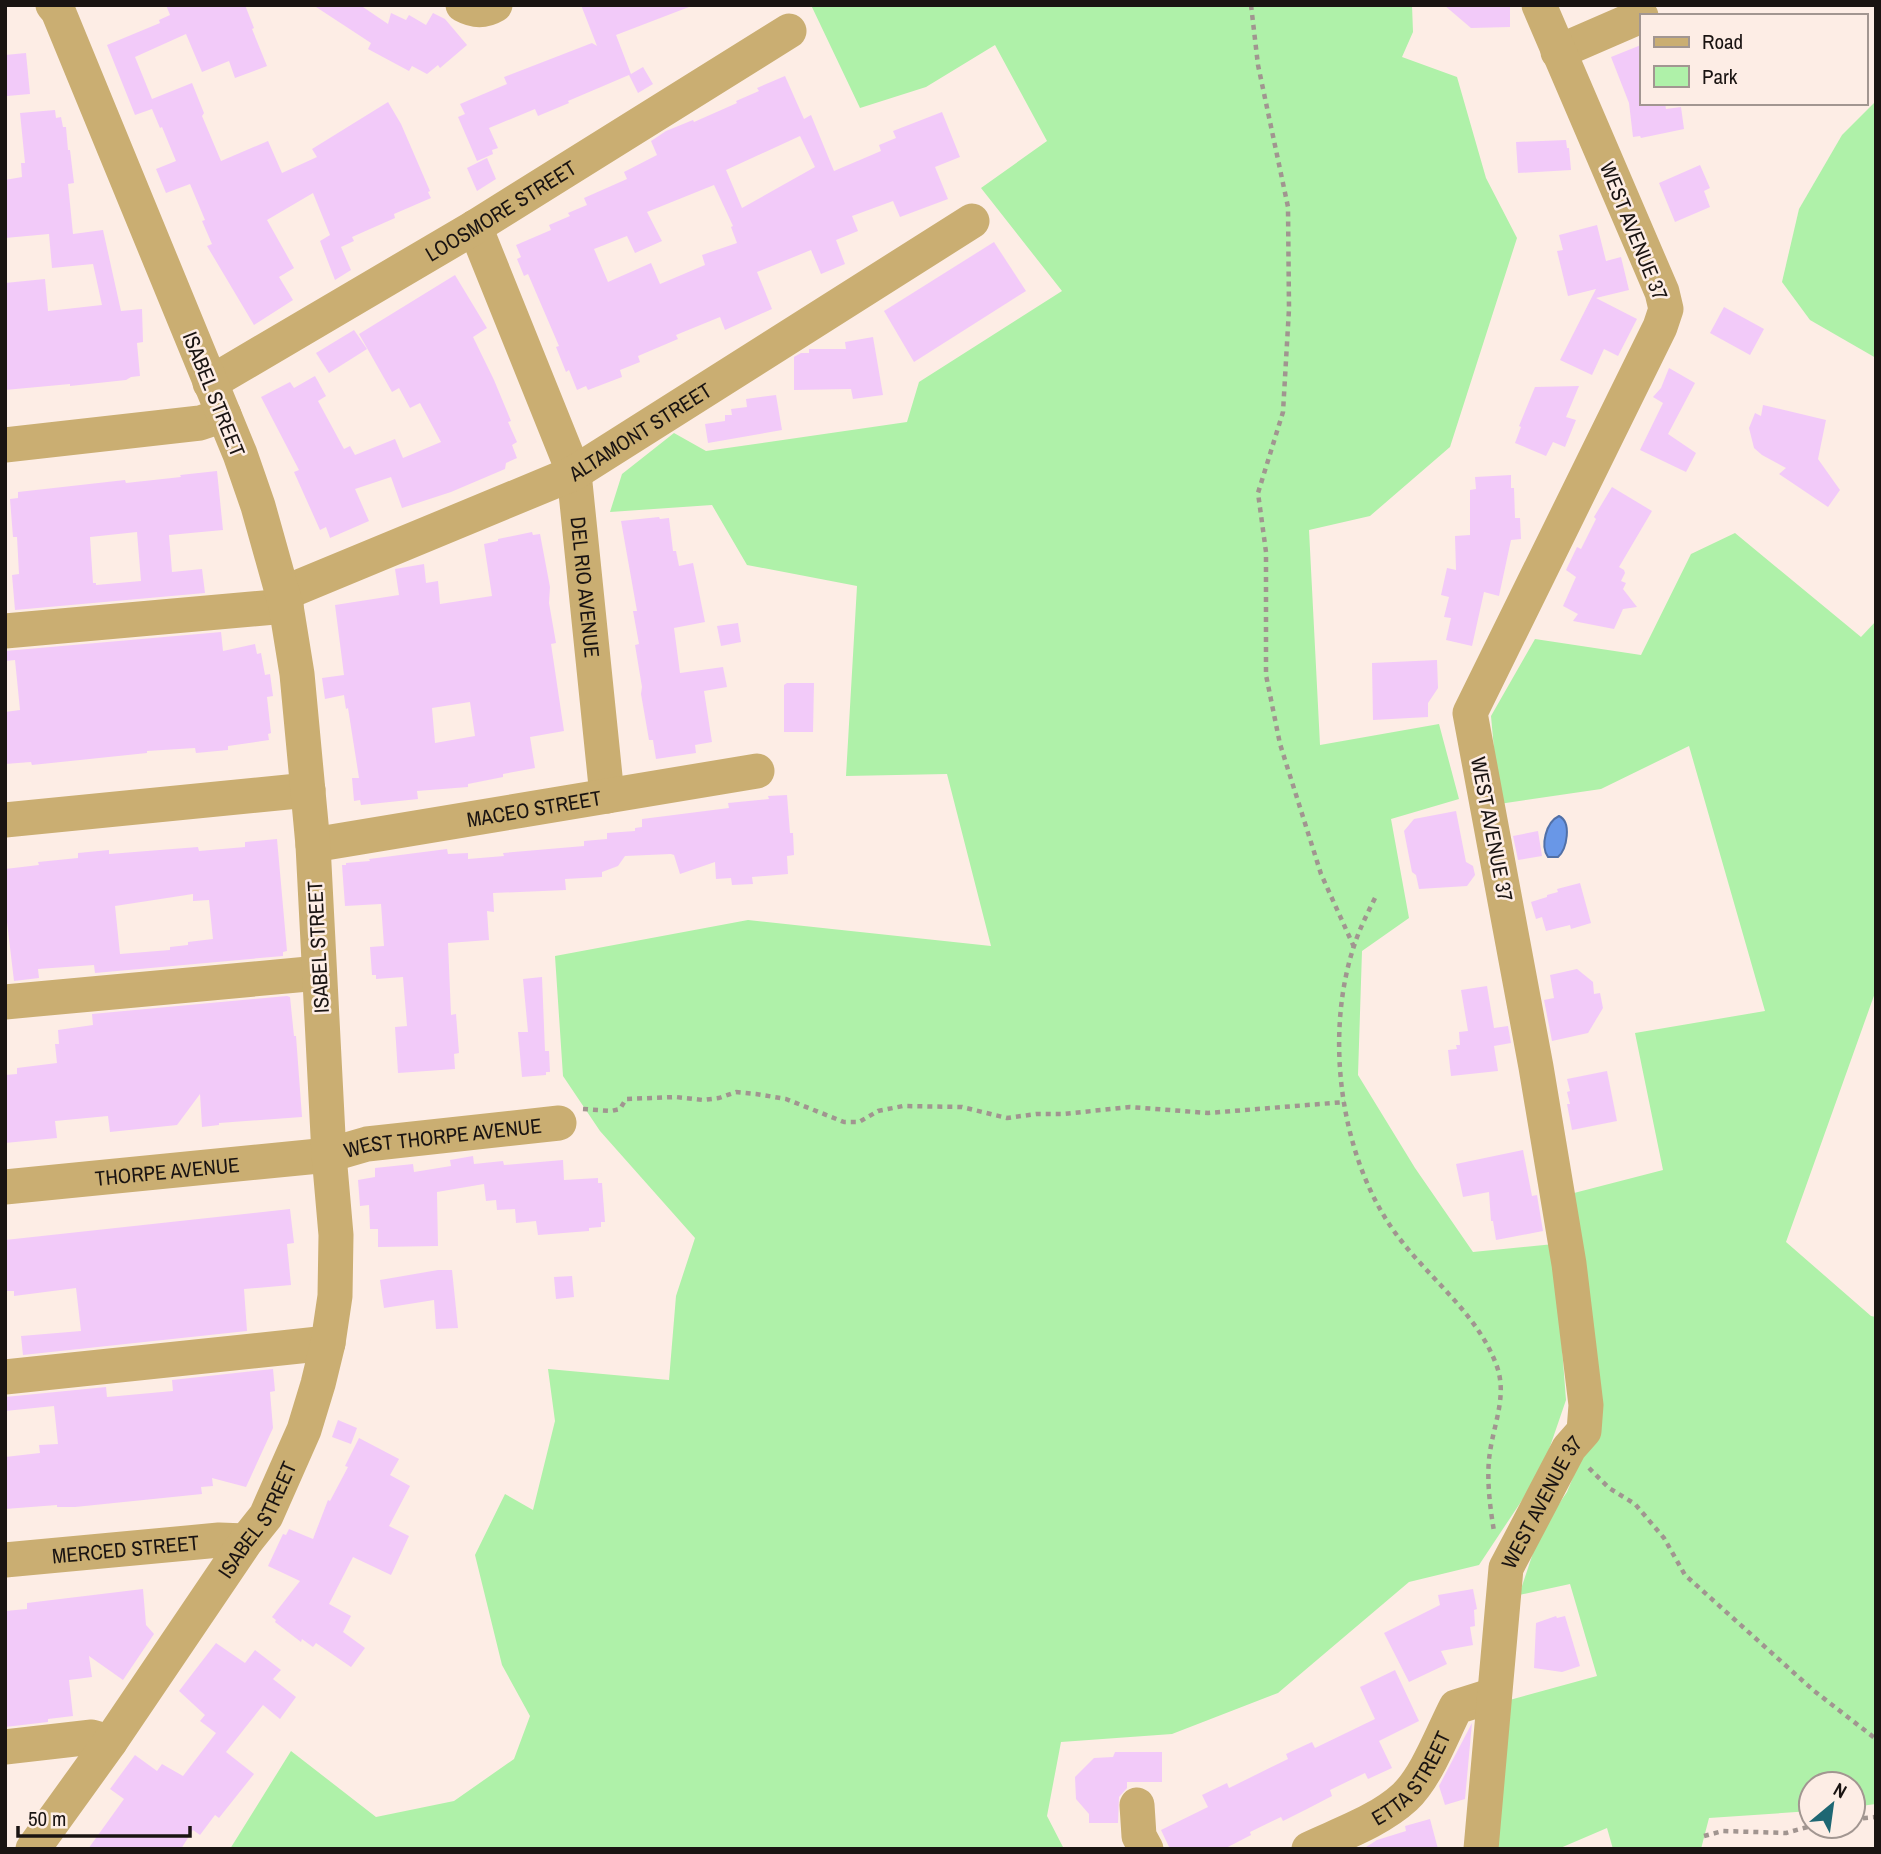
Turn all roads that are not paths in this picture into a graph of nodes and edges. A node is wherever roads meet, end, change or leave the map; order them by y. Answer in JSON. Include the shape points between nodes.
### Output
{"nodes":[{"id":1,"x":53,"y":5,"type":"edge"},
{"id":2,"x":463,"y":5,"type":"edge"},
{"id":3,"x":495,"y":5,"type":"edge"},
{"id":4,"x":1539,"y":5,"type":"edge"},
{"id":5,"x":1667,"y":5,"type":"edge"},
{"id":6,"x":1647,"y":14,"type":"edge"},
{"id":7,"x":1640,"y":17,"type":"edge"},
{"id":8,"x":789,"y":31,"type":"dead end"},
{"id":9,"x":1558,"y":52,"type":"junction"},
{"id":10,"x":972,"y":221,"type":"dead end"},
{"id":11,"x":475,"y":227,"type":"junction"},
{"id":12,"x":210,"y":383,"type":"junction"},
{"id":13,"x":223,"y":415,"type":"junction"},
{"id":14,"x":5,"y":444,"type":"edge"},
{"id":15,"x":574,"y":473,"type":"junction"},
{"id":16,"x":284,"y":600,"type":"junction"},
{"id":17,"x":5,"y":631,"type":"edge"},
{"id":18,"x":757,"y":771,"type":"dead end"},
{"id":19,"x":308,"y":790,"type":"junction"},
{"id":20,"x":607,"y":796,"type":"junction"},
{"id":21,"x":5,"y":820,"type":"edge"},
{"id":22,"x":313,"y":845,"type":"junction"},
{"id":23,"x":319,"y":973,"type":"junction"},
{"id":24,"x":5,"y":1002,"type":"edge"},
{"id":25,"x":559,"y":1123,"type":"road end"},
{"id":26,"x":329,"y":1155,"type":"junction"},
{"id":27,"x":5,"y":1187,"type":"edge"},
{"id":28,"x":328,"y":1343,"type":"junction"},
{"id":29,"x":5,"y":1377,"type":"edge"},
{"id":30,"x":246,"y":1541,"type":"junction"},
{"id":31,"x":5,"y":1560,"type":"edge"},
{"id":32,"x":1494,"y":1695,"type":"junction"},
{"id":33,"x":110,"y":1742,"type":"junction"},
{"id":34,"x":5,"y":1747,"type":"edge"},
{"id":35,"x":1137,"y":1805,"type":"dead end"},
{"id":36,"x":33,"y":1849,"type":"edge"},
{"id":37,"x":1146,"y":1849,"type":"edge"},
{"id":38,"x":1309,"y":1849,"type":"edge"},
{"id":39,"x":1481,"y":1849,"type":"edge"}],
"edges":[{"from":1,"to":12,"type":"street","name":"ISABEL STREET"},
{"from":2,"to":3,"type":"street","via":[[486,10]]},
{"from":4,"to":9,"type":"street","name":"WEST AVENUE 37"},
{"from":5,"to":6,"type":"street"},
{"from":7,"to":9,"type":"street"},
{"from":8,"to":11,"type":"street","name":"LOOSMORE STREET"},
{"from":9,"to":32,"type":"street","name":"WEST AVENUE 37","via":[[1666,309],[1471,713],[1569,1264],[1586,1405],[1584,1431],[1569,1448],[1506,1568]]},
{"from":10,"to":15,"type":"street","name":"ALTAMONT STREET"},
{"from":11,"to":12,"type":"street","name":"LOOSMORE STREET"},
{"from":11,"to":15,"type":"street","name":"DEL RIO AVENUE"},
{"from":12,"to":13,"type":"street","name":"ISABEL STREET"},
{"from":13,"to":14,"type":"street","via":[[200,423]]},
{"from":13,"to":16,"type":"street","name":"ISABEL STREET","via":[[258,506]]},
{"from":15,"to":16,"type":"street","name":"ALTAMONT STREET"},
{"from":15,"to":20,"type":"street","name":"DEL RIO AVENUE"},
{"from":16,"to":17,"type":"street","name":"ALTAMONT STREET"},
{"from":16,"to":19,"type":"street","name":"ISABEL STREET","via":[[297,674]]},
{"from":18,"to":20,"type":"street","name":"MACEO STREET"},
{"from":19,"to":21,"type":"street"},
{"from":19,"to":22,"type":"street","name":"ISABEL STREET"},
{"from":20,"to":22,"type":"street","name":"MACEO STREET"},
{"from":22,"to":23,"type":"street","name":"ISABEL STREET"},
{"from":23,"to":24,"type":"street"},
{"from":23,"to":26,"type":"street","name":"ISABEL STREET"},
{"from":25,"to":26,"type":"street","name":"WEST THORPE AVENUE","via":[[367,1144]]},
{"from":26,"to":27,"type":"street","name":"THORPE AVENUE"},
{"from":26,"to":28,"type":"street","name":"ISABEL STREET","via":[[336,1235],[335,1296]]},
{"from":28,"to":29,"type":"street"},
{"from":28,"to":30,"type":"street","name":"ISABEL STREET","via":[[304,1430],[266,1516]]},
{"from":30,"to":31,"type":"street","name":"MERCED STREET"},
{"from":30,"to":33,"type":"street","name":"ISABEL STREET"},
{"from":32,"to":38,"type":"street","name":"ETTA STREET","via":[[1455,1707],[1407,1796],[1388,1811]]},
{"from":32,"to":39,"type":"street","name":"WEST AVENUE 37"},
{"from":33,"to":34,"type":"street","via":[[92,1737]]},
{"from":33,"to":36,"type":"street","name":"ISABEL STREET"},
{"from":35,"to":37,"type":"street","via":[[1139,1836]]}]}
